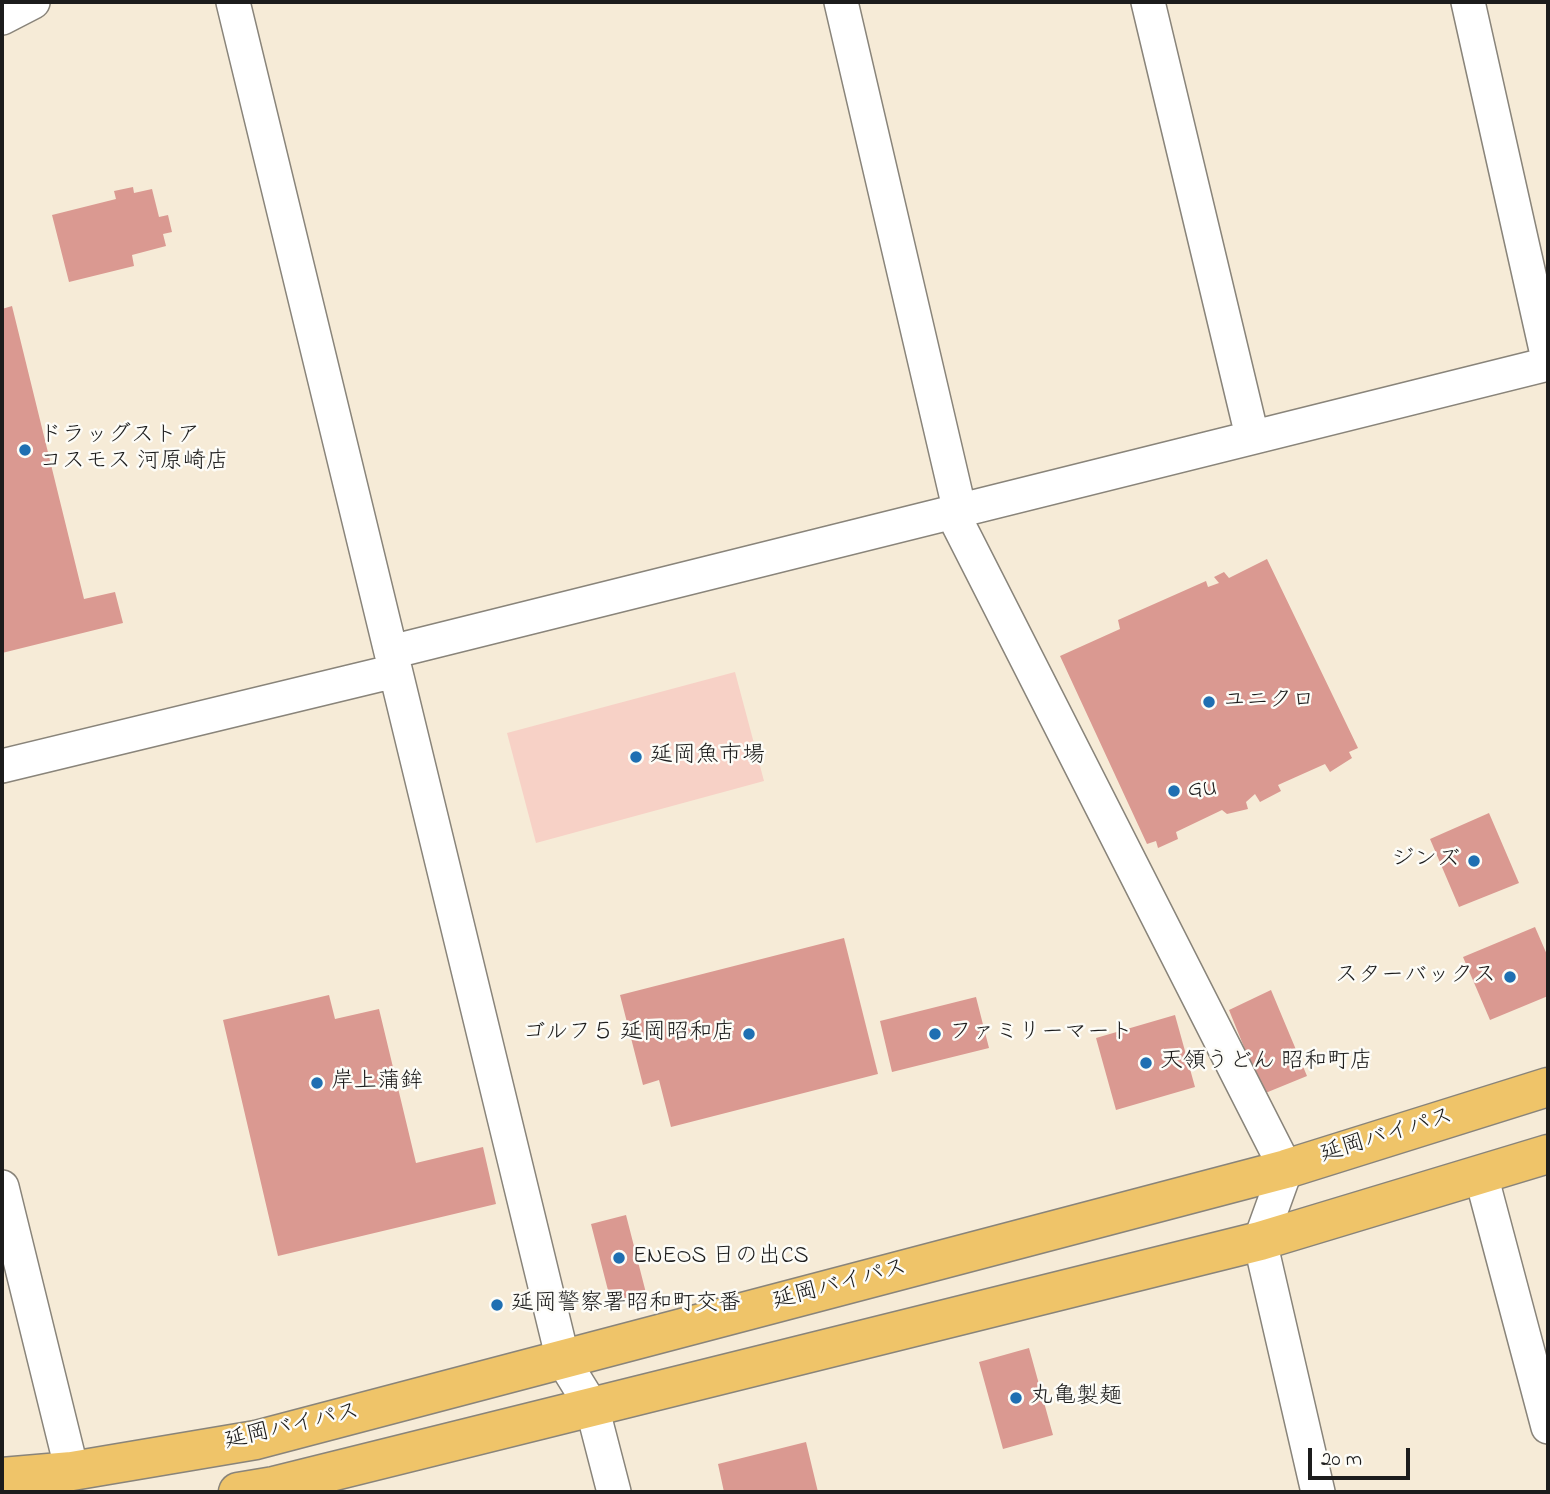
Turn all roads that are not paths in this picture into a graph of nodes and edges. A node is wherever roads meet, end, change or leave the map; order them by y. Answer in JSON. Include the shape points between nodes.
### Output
{"nodes":[{"id":1,"x":33,"y":2,"type":"edge"},
{"id":2,"x":233,"y":2,"type":"edge"},
{"id":3,"x":841,"y":2,"type":"edge"},
{"id":4,"x":1149,"y":2,"type":"edge"},
{"id":5,"x":1468,"y":2,"type":"edge"},
{"id":6,"x":2,"y":18,"type":"edge"},
{"id":7,"x":1548,"y":362,"type":"edge"},
{"id":8,"x":1252,"y":436,"type":"junction"},
{"id":9,"x":956,"y":513,"type":"junction"},
{"id":10,"x":393,"y":662,"type":"junction"},
{"id":11,"x":2,"y":766,"type":"edge"},
{"id":12,"x":1548,"y":1087,"type":"edge"},
{"id":13,"x":1548,"y":1154,"type":"edge"},
{"id":14,"x":1286,"y":1168,"type":"junction"},
{"id":15,"x":1481,"y":1175,"type":"junction"},
{"id":16,"x":2,"y":1187,"type":"edge"},
{"id":17,"x":1261,"y":1241,"type":"junction"},
{"id":18,"x":563,"y":1360,"type":"junction"},
{"id":19,"x":592,"y":1407,"type":"junction"},
{"id":20,"x":1548,"y":1427,"type":"edge"},
{"id":21,"x":72,"y":1471,"type":"junction"},
{"id":22,"x":2,"y":1477,"type":"edge"},
{"id":23,"x":238,"y":1492,"type":"edge"},
{"id":24,"x":614,"y":1492,"type":"edge"},
{"id":25,"x":1318,"y":1492,"type":"edge"}],
"edges":[{"from":1,"to":6,"type":"street"},
{"from":2,"to":10,"type":"street"},
{"from":3,"to":9,"type":"street"},
{"from":4,"to":8,"type":"street"},
{"from":5,"to":7,"type":"street"},
{"from":7,"to":8,"type":"street"},
{"from":8,"to":9,"type":"street"},
{"from":9,"to":10,"type":"street"},
{"from":9,"to":14,"type":"street"},
{"from":10,"to":11,"type":"street"},
{"from":10,"to":18,"type":"street"},
{"from":12,"to":14,"type":"highway","name":"延岡バイパス"},
{"from":13,"to":15,"type":"highway"},
{"from":14,"to":17,"type":"street"},
{"from":14,"to":18,"type":"highway","name":"延岡バイパス"},
{"from":15,"to":17,"type":"highway"},
{"from":15,"to":20,"type":"street"},
{"from":16,"to":21,"type":"street"},
{"from":17,"to":19,"type":"highway"},
{"from":17,"to":25,"type":"street"},
{"from":18,"to":19,"type":"street"},
{"from":18,"to":21,"type":"highway","name":"延岡バイパス","via":[[256,1440]]},
{"from":19,"to":23,"type":"highway"},
{"from":19,"to":24,"type":"street"},
{"from":21,"to":22,"type":"highway","name":"延岡バイパス"}]}
